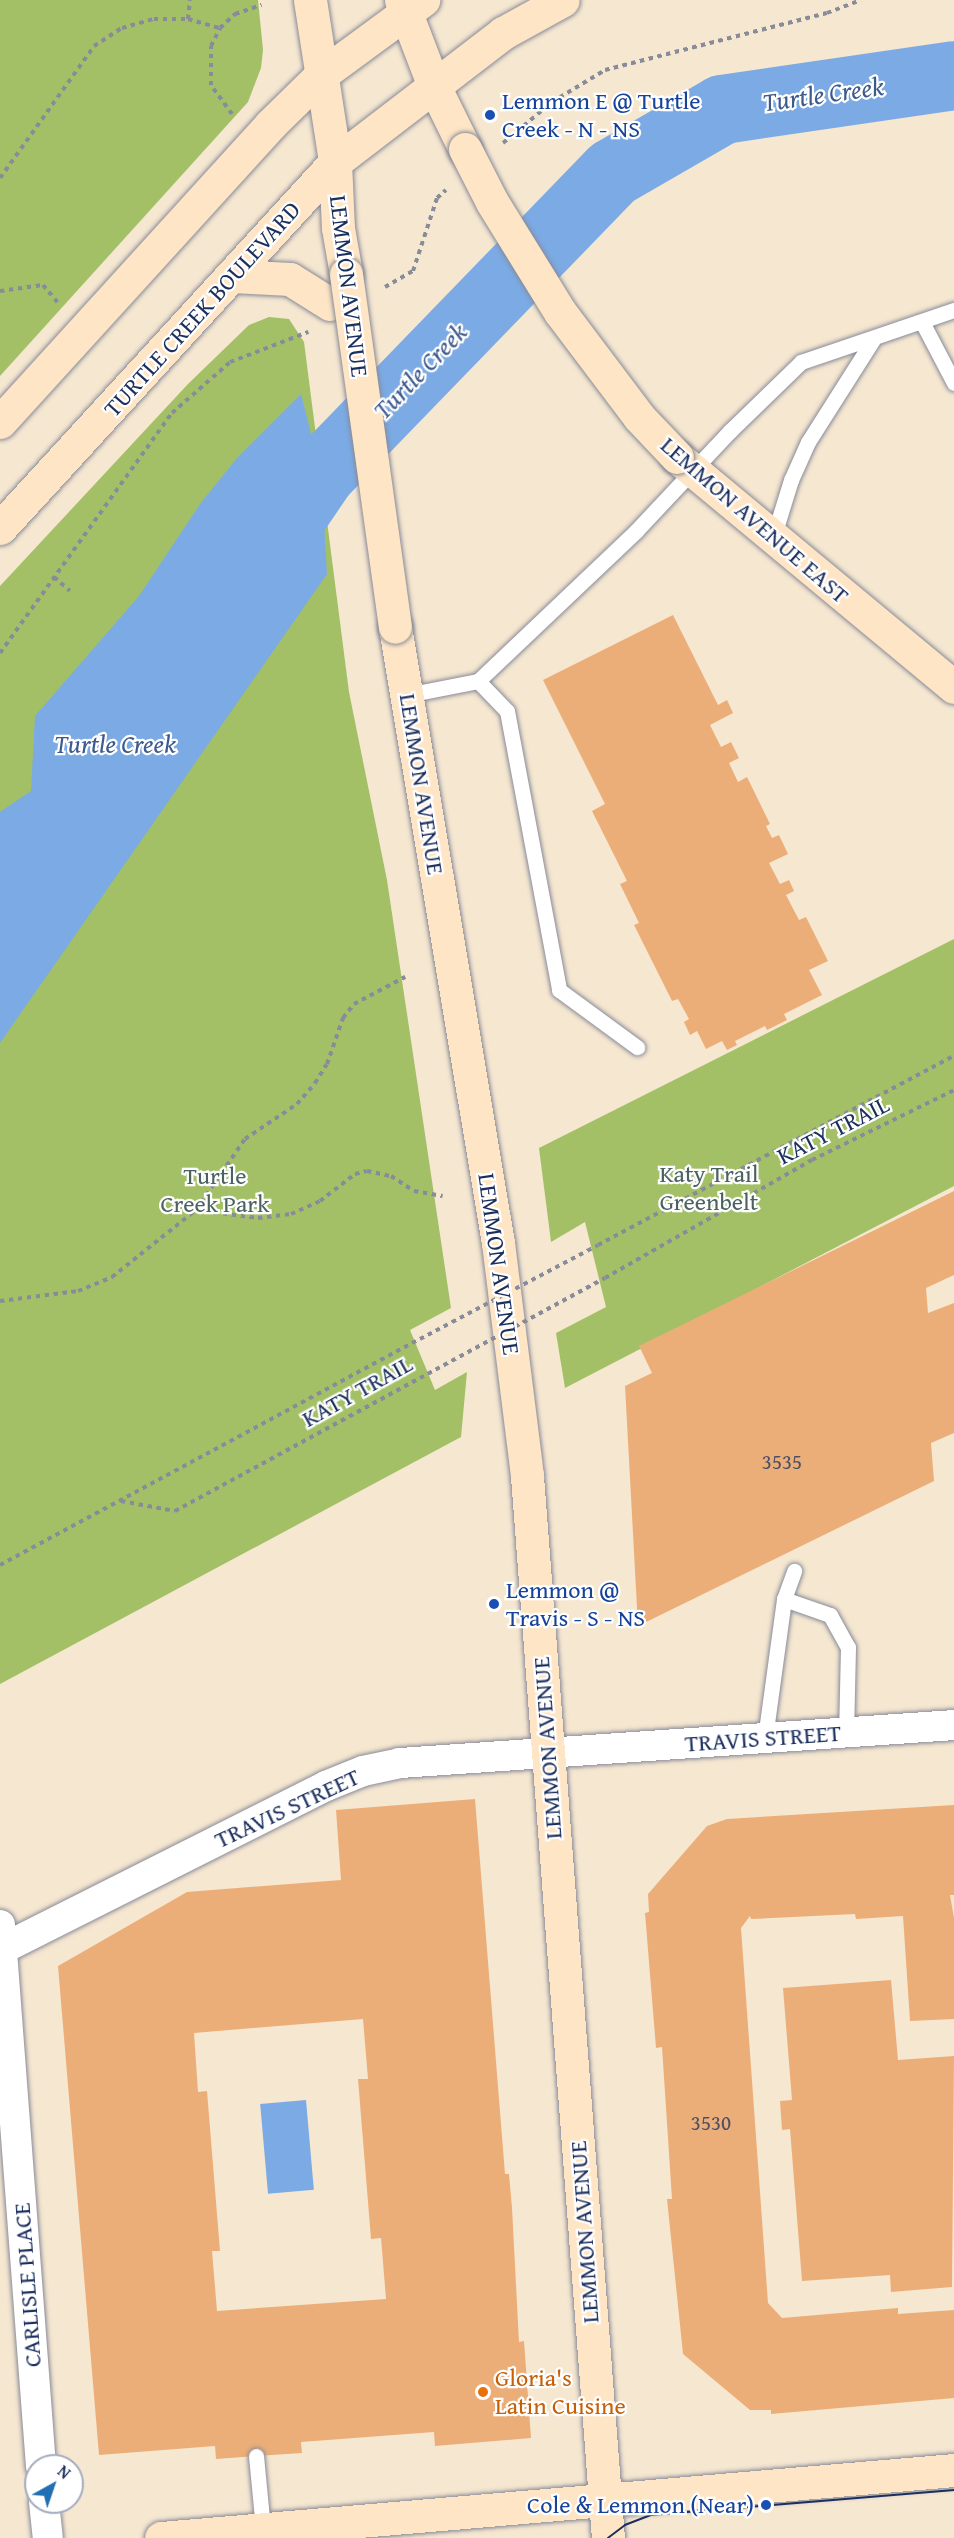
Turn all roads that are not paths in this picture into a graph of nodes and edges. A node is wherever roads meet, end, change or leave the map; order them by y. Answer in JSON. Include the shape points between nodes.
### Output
{"nodes":[{"id":1,"x":310,"y":0,"type":"edge"},
{"id":2,"x":563,"y":0,"type":"edge"},
{"id":3,"x":410,"y":4,"type":"edge"},
{"id":4,"x":321,"y":75,"type":"junction"},
{"id":5,"x":433,"y":84,"type":"junction"},
{"id":6,"x":335,"y":162,"type":"junction"},
{"id":7,"x":232,"y":276,"type":"junction"},
{"id":8,"x":954,"y":310,"type":"edge"},
{"id":9,"x":922,"y":322,"type":"junction"},
{"id":10,"x":353,"y":328,"type":"junction"},
{"id":11,"x":874,"y":338,"type":"junction"},
{"id":12,"x":954,"y":383,"type":"edge"},
{"id":13,"x":0,"y":422,"type":"edge"},
{"id":14,"x":684,"y":464,"type":"junction"},
{"id":15,"x":0,"y":528,"type":"edge"},
{"id":16,"x":773,"y":538,"type":"junction"},
{"id":17,"x":478,"y":681,"type":"junction"},
{"id":18,"x":954,"y":687,"type":"edge"},
{"id":19,"x":407,"y":695,"type":"junction"},
{"id":20,"x":637,"y":1047,"type":"dead end"},
{"id":21,"x":794,"y":1571,"type":"dead end"},
{"id":22,"x":784,"y":1599,"type":"junction"},
{"id":23,"x":954,"y":1725,"type":"edge"},
{"id":24,"x":846,"y":1733,"type":"junction"},
{"id":25,"x":765,"y":1738,"type":"junction"},
{"id":26,"x":548,"y":1753,"type":"junction"},
{"id":27,"x":1,"y":1937,"type":"edge"},
{"id":28,"x":40,"y":2454,"type":"edge"},
{"id":29,"x":256,"y":2456,"type":"dead end"},
{"id":30,"x":954,"y":2470,"type":"edge"},
{"id":31,"x":605,"y":2500,"type":"junction"},
{"id":32,"x":45,"y":2514,"type":"edge"},
{"id":33,"x":246,"y":2533,"type":"edge"},
{"id":34,"x":48,"y":2538,"type":"edge"},
{"id":35,"x":161,"y":2538,"type":"edge"},
{"id":36,"x":608,"y":2538,"type":"edge"}],
"edges":[{"from":1,"to":4,"type":"main road","name":"LEMMON AVENUE"},
{"from":2,"to":5,"type":"main road","name":"TURTLE CREEK BOULEVARD","via":[[503,33]]},
{"from":3,"to":4,"type":"main road"},
{"from":3,"to":5,"type":"main road"},
{"from":4,"to":6,"type":"main road","name":"LEMMON AVENUE"},
{"from":4,"to":13,"type":"main road","via":[[270,125]]},
{"from":5,"to":6,"type":"main road","name":"TURTLE CREEK BOULEVARD"},
{"from":5,"to":14,"type":"main road","name":"LEMMON AVENUE EAST","bridge":true,"via":[[481,149],[492,202],[560,312],[639,417]]},
{"from":6,"to":7,"type":"main road","name":"TURTLE CREEK BOULEVARD"},
{"from":6,"to":10,"type":"main road","name":"LEMMON AVENUE","bridge":true,"via":[[338,228]]},
{"from":7,"to":10,"type":"main road","via":[[290,279],[330,304]]},
{"from":7,"to":15,"type":"main road","name":"TURTLE CREEK BOULEVARD"},
{"from":8,"to":9,"type":"lane"},
{"from":9,"to":11,"type":"lane"},
{"from":9,"to":12,"type":"lane"},
{"from":10,"to":19,"type":"main road","name":"LEMMON AVENUE","bridge":true},
{"from":11,"to":14,"type":"lane","via":[[801,362]]},
{"from":11,"to":16,"type":"lane","via":[[808,442]]},
{"from":14,"to":16,"type":"main road","name":"LEMMON AVENUE EAST"},
{"from":14,"to":17,"type":"lane","via":[[636,531]]},
{"from":16,"to":18,"type":"main road","name":"LEMMON AVENUE EAST"},
{"from":17,"to":19,"type":"lane"},
{"from":17,"to":20,"type":"lane","via":[[507,711],[559,990]]},
{"from":19,"to":26,"type":"main road","name":"LEMMON AVENUE","via":[[498,1243],[527,1476]]},
{"from":21,"to":22,"type":"lane"},
{"from":22,"to":24,"type":"lane","via":[[830,1615],[848,1647]]},
{"from":22,"to":25,"type":"lane"},
{"from":23,"to":24,"type":"street","name":"TRAVIS STREET"},
{"from":24,"to":25,"type":"street","name":"TRAVIS STREET"},
{"from":25,"to":26,"type":"street","name":"TRAVIS STREET"},
{"from":26,"to":27,"type":"street","name":"TRAVIS STREET","via":[[400,1763],[363,1771]]},
{"from":26,"to":31,"type":"main road","name":"LEMMON AVENUE"},
{"from":27,"to":28,"type":"street","name":"CARLISLE PLACE"},
{"from":29,"to":33,"type":"lane"},
{"from":30,"to":31,"type":"main road"},
{"from":31,"to":33,"type":"main road"},
{"from":31,"to":36,"type":"main road","name":"LEMMON AVENUE"},
{"from":32,"to":34,"type":"street"},
{"from":33,"to":35,"type":"main road"}]}
